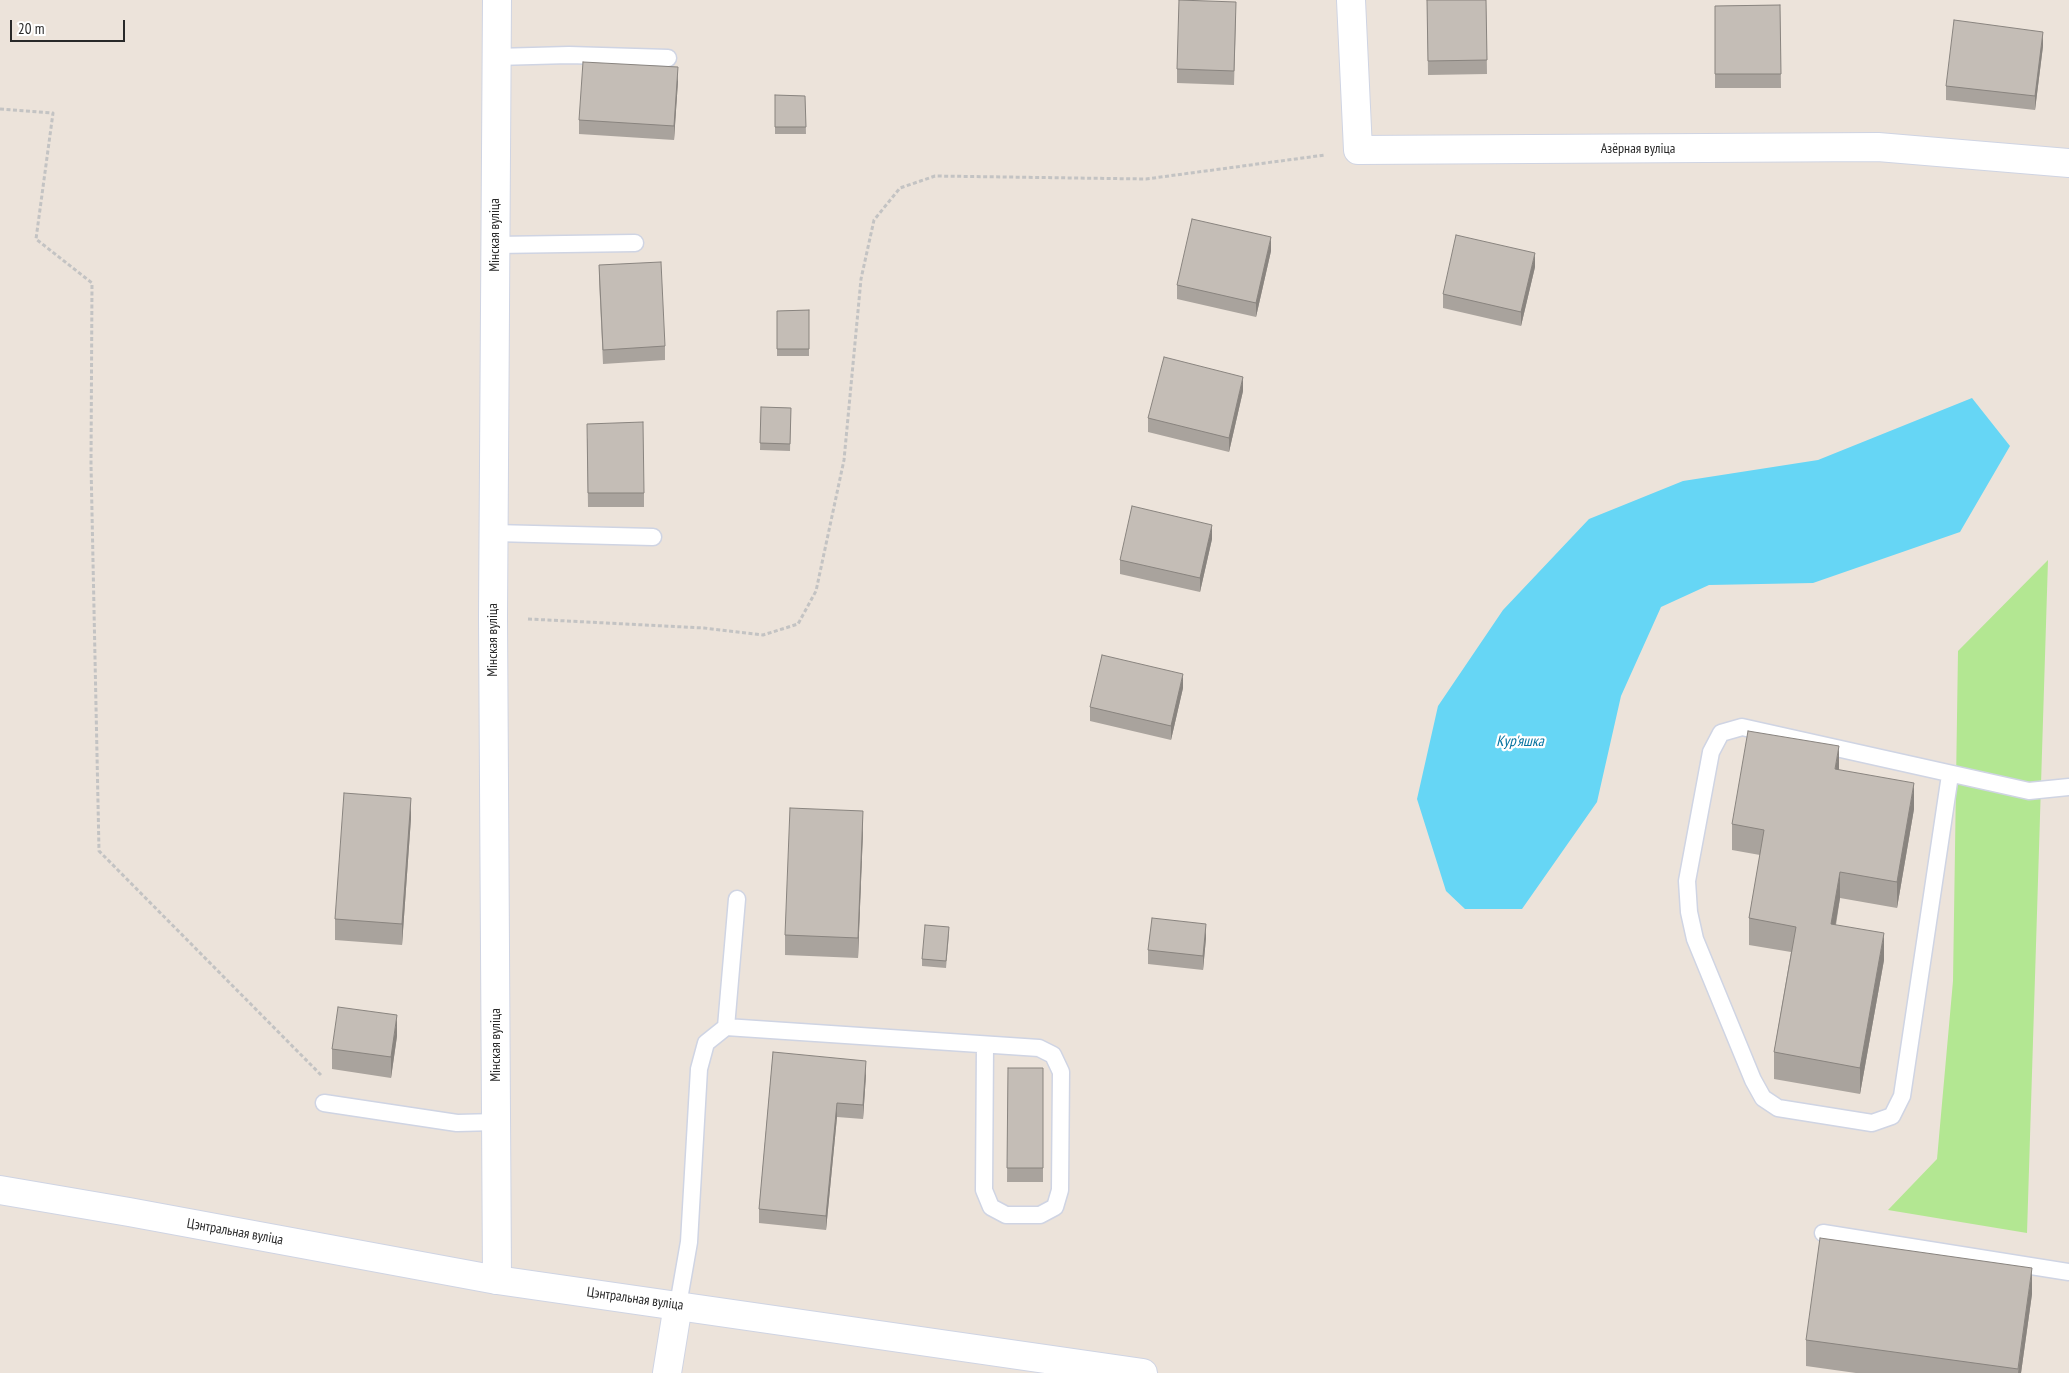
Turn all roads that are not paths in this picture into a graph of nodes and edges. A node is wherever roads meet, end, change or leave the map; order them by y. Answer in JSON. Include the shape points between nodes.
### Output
{"nodes":[{"id":1,"x":497,"y":0,"type":"edge"},
{"id":2,"x":1351,"y":0,"type":"edge"},
{"id":3,"x":496,"y":57,"type":"junction"},
{"id":4,"x":668,"y":58,"type":"dead end"},
{"id":5,"x":2069,"y":162,"type":"edge"},
{"id":6,"x":635,"y":243,"type":"dead end"},
{"id":7,"x":495,"y":245,"type":"junction"},
{"id":8,"x":494,"y":533,"type":"junction"},
{"id":9,"x":653,"y":537,"type":"dead end"},
{"id":10,"x":1950,"y":775,"type":"junction"},
{"id":11,"x":2069,"y":787,"type":"edge"},
{"id":12,"x":737,"y":900,"type":"dead end"},
{"id":13,"x":726,"y":1027,"type":"junction"},
{"id":14,"x":985,"y":1044,"type":"junction"},
{"id":15,"x":324,"y":1103,"type":"road end"},
{"id":16,"x":496,"y":1122,"type":"junction"},
{"id":17,"x":0,"y":1190,"type":"edge"},
{"id":18,"x":1823,"y":1233,"type":"dead end"},
{"id":19,"x":2069,"y":1272,"type":"edge"},
{"id":20,"x":498,"y":1280,"type":"junction"},
{"id":21,"x":678,"y":1305,"type":"junction"},
{"id":22,"x":1054,"y":1367,"type":"edge"},
{"id":23,"x":668,"y":1373,"type":"edge"},
{"id":24,"x":1143,"y":1373,"type":"edge"}],
"edges":[{"from":1,"to":3,"type":"street","name":"Мінская вуліца"},
{"from":2,"to":5,"type":"street","name":"Азёрная вуліца","via":[[1358,150],[1878,147]]},
{"from":3,"to":4,"type":"lane"},
{"from":3,"to":7,"type":"street","name":"Мінская вуліца"},
{"from":6,"to":7,"type":"lane"},
{"from":7,"to":8,"type":"street","name":"Мінская вуліца"},
{"from":8,"to":9,"type":"lane"},
{"from":8,"to":16,"type":"street","name":"Мінская вуліца"},
{"from":10,"to":10,"type":"lane","via":[[1742,727],[1721,734],[1711,752],[1687,881],[1689,912],[1695,939],[1753,1080],[1762,1098],[1778,1108],[1872,1123],[1892,1116],[1902,1096]]},
{"from":10,"to":11,"type":"lane","via":[[2029,791]]},
{"from":12,"to":13,"type":"lane"},
{"from":13,"to":14,"type":"lane"},
{"from":13,"to":21,"type":"lane","via":[[706,1043],[699,1069],[689,1242]]},
{"from":14,"to":14,"type":"lane","via":[[1039,1048],[1054,1055],[1061,1072],[1060,1190],[1055,1207],[1040,1216],[1006,1216],[991,1207],[984,1190]]},
{"from":15,"to":16,"type":"lane","via":[[457,1124]]},
{"from":16,"to":20,"type":"street","name":"Мінская вуліца"},
{"from":17,"to":20,"type":"street","name":"Цэнтральная вуліца"},
{"from":18,"to":19,"type":"lane"},
{"from":20,"to":21,"type":"street","name":"Цэнтральная вуліца"},
{"from":21,"to":22,"type":"street","name":"Цэнтральная вуліца"},
{"from":21,"to":23,"type":"street"},
{"from":22,"to":24,"type":"street","name":"Цэнтральная вуліца"}]}
